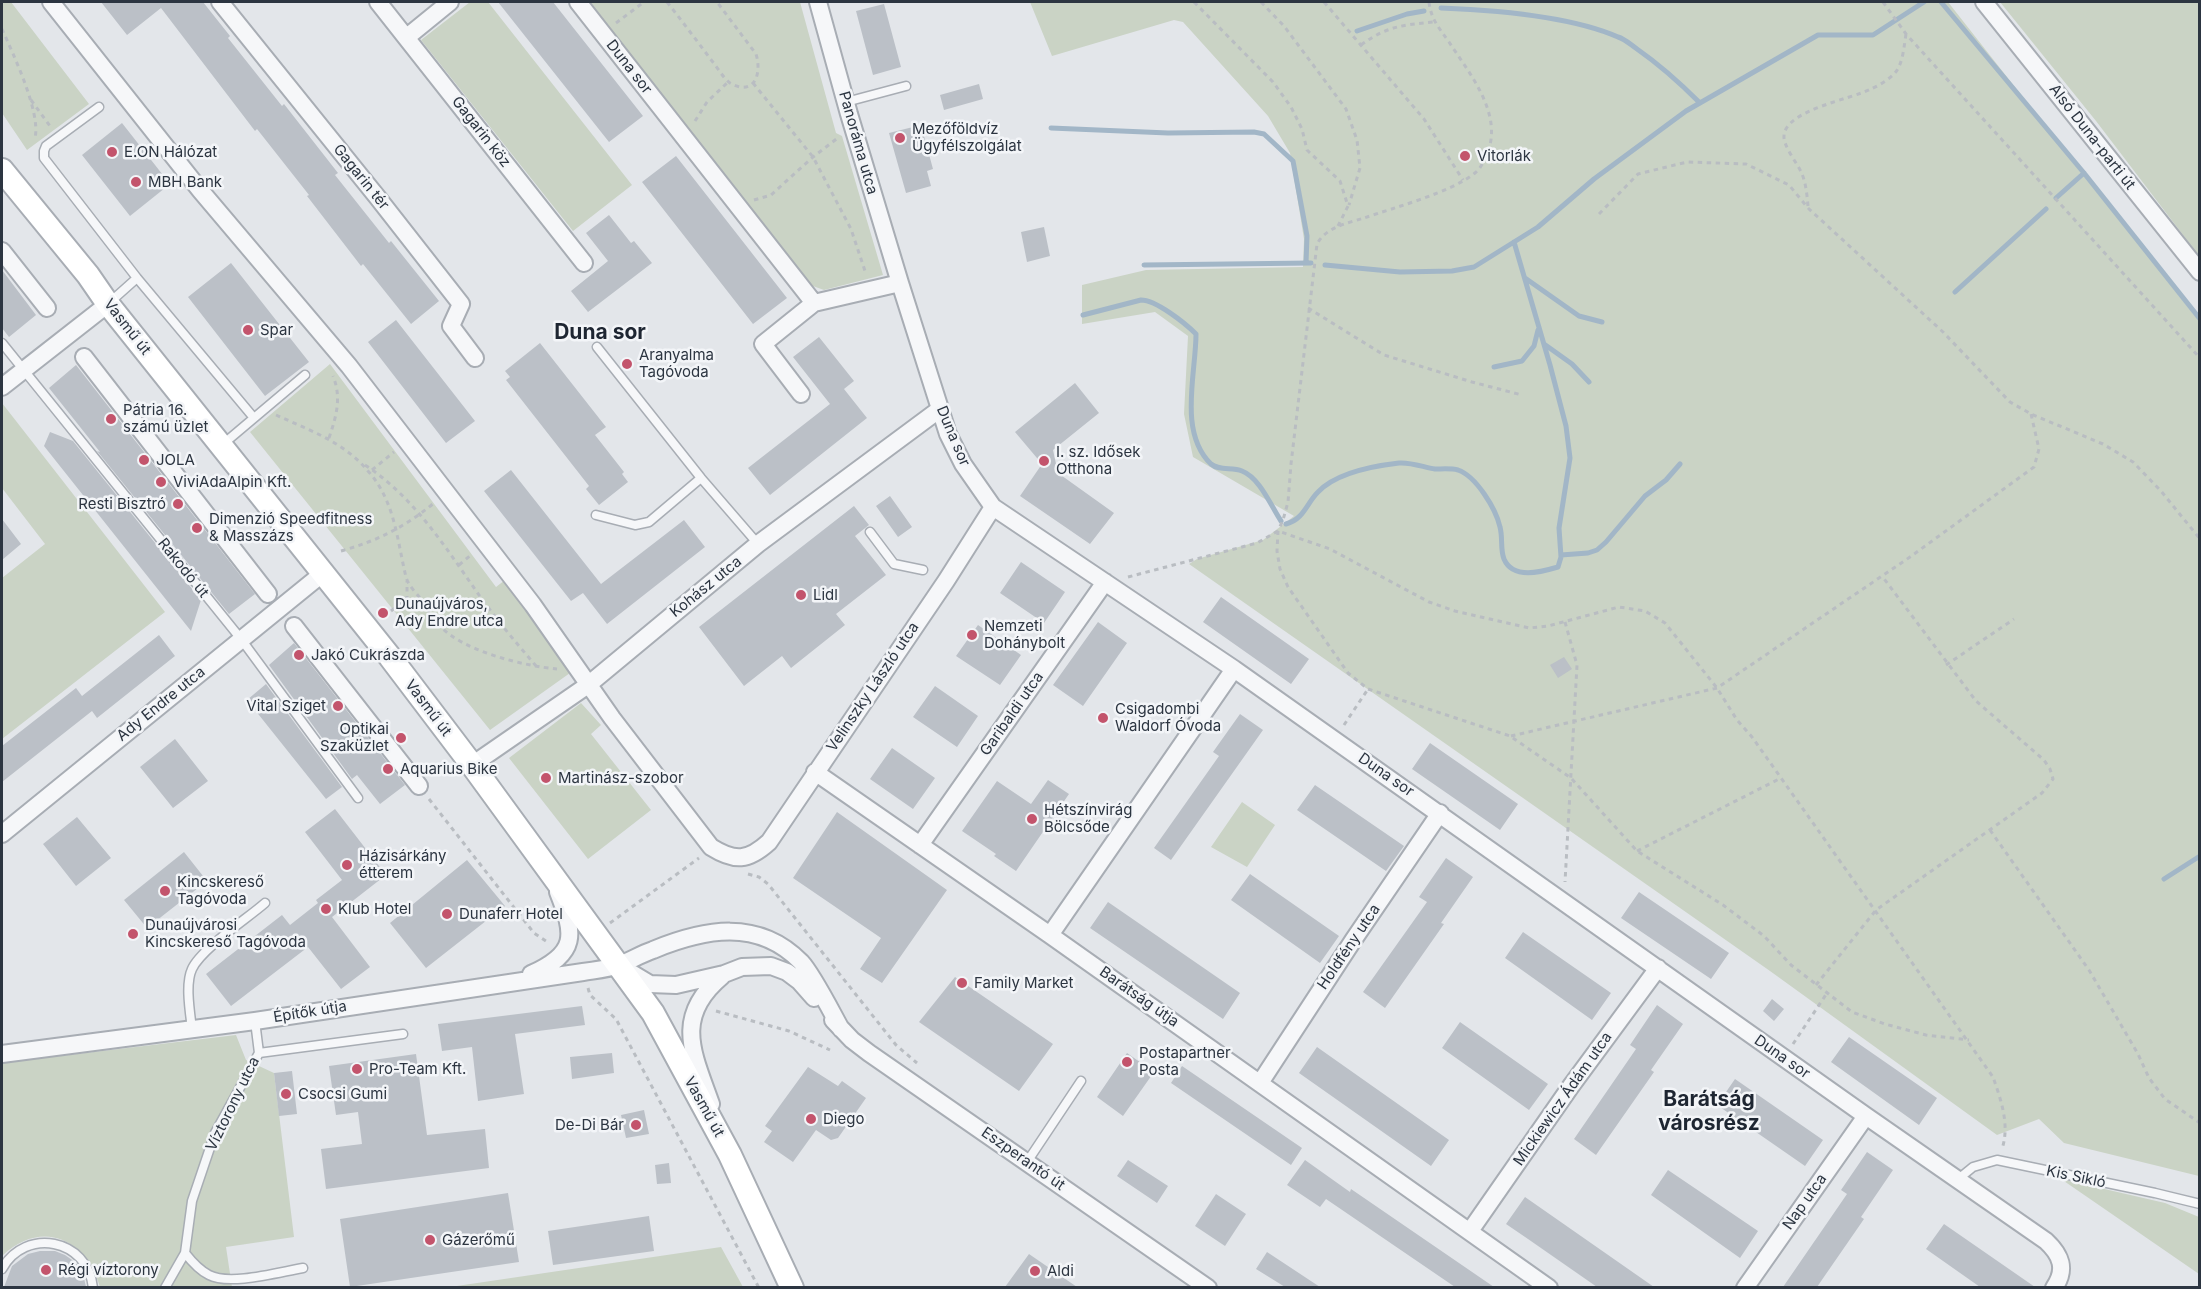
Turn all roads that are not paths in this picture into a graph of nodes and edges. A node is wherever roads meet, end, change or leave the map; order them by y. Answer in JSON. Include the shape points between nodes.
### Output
{"nodes":[{"id":1,"x":51,"y":2,"type":"edge"},
{"id":2,"x":220,"y":2,"type":"edge"},
{"id":3,"x":378,"y":2,"type":"edge"},
{"id":4,"x":450,"y":2,"type":"edge"},
{"id":5,"x":578,"y":2,"type":"edge"},
{"id":6,"x":818,"y":2,"type":"edge"},
{"id":7,"x":1984,"y":2,"type":"edge"},
{"id":8,"x":406,"y":37,"type":"junction"},
{"id":9,"x":906,"y":86,"type":"dead end"},
{"id":10,"x":846,"y":102,"type":"junction"},
{"id":11,"x":99,"y":108,"type":"dead end"},
{"id":12,"x":2,"y":170,"type":"edge"},
{"id":13,"x":2,"y":251,"type":"edge"},
{"id":14,"x":584,"y":263,"type":"dead end"},
{"id":15,"x":2199,"y":272,"type":"edge"},
{"id":16,"x":137,"y":278,"type":"junction"},
{"id":17,"x":900,"y":283,"type":"junction"},
{"id":18,"x":814,"y":303,"type":"junction"},
{"id":19,"x":108,"y":304,"type":"junction"},
{"id":20,"x":47,"y":308,"type":"dead end"},
{"id":21,"x":2,"y":343,"type":"edge"},
{"id":22,"x":597,"y":347,"type":"dead end"},
{"id":23,"x":84,"y":357,"type":"dead end"},
{"id":24,"x":475,"y":358,"type":"dead end"},
{"id":25,"x":24,"y":370,"type":"junction"},
{"id":26,"x":305,"y":375,"type":"dead end"},
{"id":27,"x":2,"y":387,"type":"edge"},
{"id":28,"x":801,"y":394,"type":"dead end"},
{"id":29,"x":940,"y":409,"type":"junction"},
{"id":30,"x":254,"y":418,"type":"junction"},
{"id":31,"x":222,"y":445,"type":"junction"},
{"id":32,"x":701,"y":478,"type":"junction"},
{"id":33,"x":993,"y":507,"type":"junction"},
{"id":34,"x":597,"y":515,"type":"dead end"},
{"id":35,"x":870,"y":532,"type":"dead end"},
{"id":36,"x":758,"y":544,"type":"junction"},
{"id":37,"x":923,"y":570,"type":"dead end"},
{"id":38,"x":322,"y":574,"type":"junction"},
{"id":39,"x":1113,"y":581,"type":"junction"},
{"id":40,"x":268,"y":594,"type":"dead end"},
{"id":41,"x":294,"y":626,"type":"dead end"},
{"id":42,"x":241,"y":639,"type":"junction"},
{"id":43,"x":1234,"y":669,"type":"junction"},
{"id":44,"x":588,"y":685,"type":"junction"},
{"id":45,"x":472,"y":765,"type":"junction"},
{"id":46,"x":814,"y":772,"type":"junction"},
{"id":47,"x":419,"y":786,"type":"road end"},
{"id":48,"x":358,"y":798,"type":"dead end"},
{"id":49,"x":1440,"y":813,"type":"junction"},
{"id":50,"x":2,"y":834,"type":"edge"},
{"id":51,"x":920,"y":845,"type":"junction"},
{"id":52,"x":553,"y":877,"type":"junction"},
{"id":53,"x":265,"y":903,"type":"dead end"},
{"id":54,"x":1050,"y":935,"type":"junction"},
{"id":55,"x":618,"y":965,"type":"junction"},
{"id":56,"x":1658,"y":968,"type":"junction"},
{"id":57,"x":724,"y":974,"type":"junction"},
{"id":58,"x":509,"y":983,"type":"junction"},
{"id":59,"x":255,"y":1021,"type":"junction"},
{"id":60,"x":192,"y":1029,"type":"junction"},
{"id":61,"x":841,"y":1029,"type":"junction"},
{"id":62,"x":403,"y":1034,"type":"dead end"},
{"id":63,"x":259,"y":1053,"type":"junction"},
{"id":64,"x":2,"y":1054,"type":"edge"},
{"id":65,"x":1081,"y":1081,"type":"dead end"},
{"id":66,"x":1260,"y":1083,"type":"junction"},
{"id":67,"x":1866,"y":1116,"type":"junction"},
{"id":68,"x":730,"y":1155,"type":"junction"},
{"id":69,"x":1027,"y":1162,"type":"junction"},
{"id":70,"x":1957,"y":1180,"type":"junction"},
{"id":71,"x":2199,"y":1204,"type":"edge"},
{"id":72,"x":1470,"y":1231,"type":"junction"},
{"id":73,"x":185,"y":1253,"type":"junction"},
{"id":74,"x":303,"y":1268,"type":"dead end"},
{"id":75,"x":2,"y":1269,"type":"edge"},
{"id":76,"x":93,"y":1287,"type":"edge"},
{"id":77,"x":165,"y":1287,"type":"edge"},
{"id":78,"x":792,"y":1287,"type":"edge"},
{"id":79,"x":1208,"y":1287,"type":"edge"},
{"id":80,"x":1549,"y":1287,"type":"edge"},
{"id":81,"x":1745,"y":1287,"type":"edge"},
{"id":82,"x":2054,"y":1287,"type":"edge"}],
"edges":[{"from":1,"to":44,"type":"street","via":[[200,190],[342,356],[533,605]]},
{"from":2,"to":24,"type":"street","name":"Gagarin tér","via":[[461,304],[451,326]]},
{"from":3,"to":8,"type":"street","name":"Gagarin köz"},
{"from":4,"to":8,"type":"street"},
{"from":5,"to":18,"type":"street","name":"Duna sor"},
{"from":6,"to":10,"type":"street","name":"Panoráma utca"},
{"from":7,"to":15,"type":"street","name":"Alsó Duna-parti út"},
{"from":8,"to":14,"type":"street","name":"Gagarin köz"},
{"from":9,"to":10,"type":"lane"},
{"from":10,"to":17,"type":"street","name":"Panoráma utca"},
{"from":11,"to":16,"type":"lane","via":[[46,146],[44,158]]},
{"from":12,"to":19,"type":"street","name":"Vasmű út"},
{"from":13,"to":20,"type":"street"},
{"from":16,"to":19,"type":"lane"},
{"from":16,"to":30,"type":"lane"},
{"from":17,"to":18,"type":"street"},
{"from":17,"to":29,"type":"street","name":"Duna sor"},
{"from":18,"to":28,"type":"street","via":[[763,344]]},
{"from":19,"to":25,"type":"street"},
{"from":19,"to":31,"type":"street","name":"Vasmű út"},
{"from":21,"to":25,"type":"lane","name":"Rakodó út"},
{"from":22,"to":32,"type":"lane"},
{"from":23,"to":40,"type":"street"},
{"from":25,"to":27,"type":"street"},
{"from":25,"to":42,"type":"lane","name":"Rakodó út"},
{"from":26,"to":30,"type":"lane"},
{"from":29,"to":33,"type":"street","name":"Duna sor","via":[[963,464]]},
{"from":29,"to":36,"type":"street","name":"Kohász utca"},
{"from":30,"to":31,"type":"lane"},
{"from":31,"to":38,"type":"street","name":"Vasmű út"},
{"from":32,"to":34,"type":"lane","via":[[649,522],[635,525]]},
{"from":32,"to":36,"type":"lane"},
{"from":33,"to":39,"type":"street","name":"Duna sor"},
{"from":33,"to":46,"type":"street","name":"Velinszky László utca"},
{"from":35,"to":37,"type":"lane","via":[[894,564]]},
{"from":36,"to":44,"type":"street","name":"Kohász utca"},
{"from":38,"to":42,"type":"street","name":"Ady Endre utca"},
{"from":38,"to":45,"type":"street","name":"Vasmű út"},
{"from":39,"to":43,"type":"street","name":"Duna sor"},
{"from":39,"to":51,"type":"street","name":"Garibaldi utca"},
{"from":41,"to":47,"type":"street"},
{"from":42,"to":48,"type":"lane","name":"Rakodó út"},
{"from":42,"to":50,"type":"street","name":"Ady Endre utca"},
{"from":43,"to":49,"type":"street","name":"Duna sor"},
{"from":43,"to":54,"type":"street"},
{"from":44,"to":45,"type":"street","name":"Kohász utca"},
{"from":44,"to":46,"type":"street","name":"Velinszky László utca","via":[[711,847],[726,856],[744,858],[769,842]]},
{"from":45,"to":52,"type":"street","name":"Vasmű út"},
{"from":46,"to":51,"type":"street","name":"Barátság útja"},
{"from":49,"to":56,"type":"street","name":"Duna sor"},
{"from":49,"to":66,"type":"street","name":"Holdfény utca"},
{"from":51,"to":54,"type":"street","name":"Barátság útja"},
{"from":52,"to":55,"type":"street","name":"Vasmű út"},
{"from":52,"to":58,"type":"street","via":[[570,922],[565,949],[552,964]]},
{"from":53,"to":60,"type":"lane","via":[[206,952],[192,969]]},
{"from":54,"to":66,"type":"street","name":"Barátság útja"},
{"from":55,"to":57,"type":"street","name":"Eszperantó út","via":[[650,984],[676,985]]},
{"from":55,"to":58,"type":"street","name":"Építők útja"},
{"from":55,"to":61,"type":"street","name":"Eszperantó út","via":[[694,936],[743,931],[778,943],[802,964]]},
{"from":55,"to":68,"type":"street","name":"Vasmű út","via":[[653,1013]]},
{"from":56,"to":67,"type":"street","name":"Duna sor"},
{"from":56,"to":72,"type":"street","name":"Mickiewicz Ádám utca"},
{"from":57,"to":61,"type":"street","name":"Eszperantó út","via":[[756,965],[787,972]]},
{"from":57,"to":68,"type":"street","name":"Eszperantó út","via":[[706,989],[695,1008],[690,1030],[693,1053]]},
{"from":58,"to":59,"type":"street","name":"Építők útja"},
{"from":59,"to":60,"type":"street","name":"Építők útja"},
{"from":59,"to":63,"type":"lane","name":"Víztorony utca"},
{"from":60,"to":64,"type":"street","name":"Építők útja"},
{"from":61,"to":69,"type":"street","name":"Eszperantó út","via":[[869,1053]]},
{"from":62,"to":63,"type":"lane"},
{"from":63,"to":73,"type":"lane","name":"Víztorony utca","via":[[215,1133],[192,1201]]},
{"from":65,"to":69,"type":"lane"},
{"from":66,"to":72,"type":"street","name":"Barátság útja"},
{"from":67,"to":70,"type":"street","name":"Duna sor"},
{"from":67,"to":81,"type":"street","name":"Nap utca"},
{"from":68,"to":78,"type":"street","name":"Vasmű út"},
{"from":69,"to":79,"type":"street","name":"Eszperantó út"},
{"from":70,"to":71,"type":"lane","name":"Kis Sikló","via":[[1974,1167],[1997,1160]]},
{"from":70,"to":82,"type":"street","name":"Duna sor","via":[[2057,1251],[2061,1266]]},
{"from":72,"to":80,"type":"street","name":"Barátság útja"},
{"from":73,"to":74,"type":"lane","via":[[211,1277],[230,1280]]},
{"from":73,"to":77,"type":"lane","name":"Víztorony utca"},
{"from":75,"to":76,"type":"lane","via":[[15,1251],[38,1244],[58,1244],[68,1247],[85,1264]]}]}
